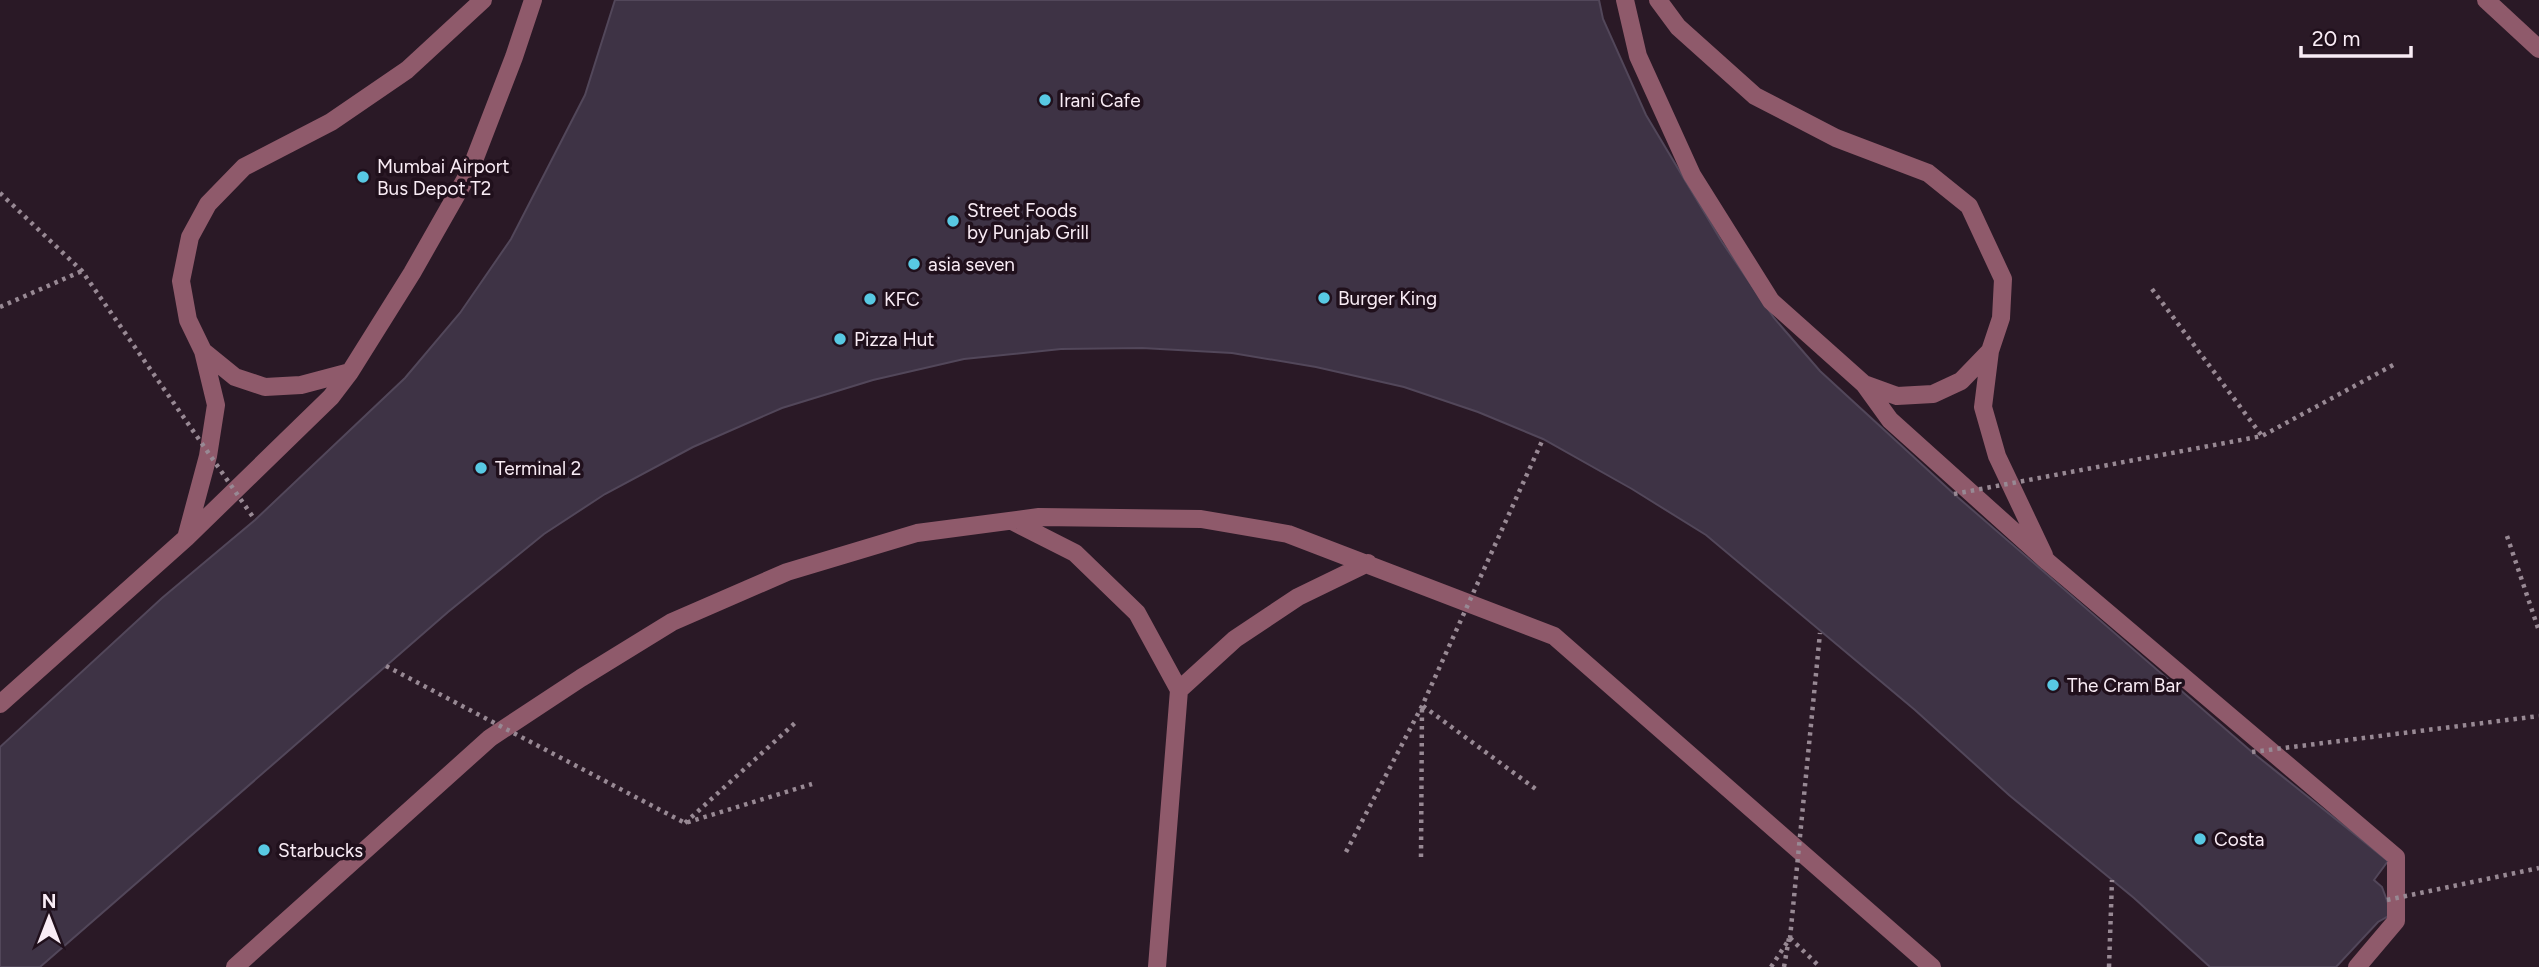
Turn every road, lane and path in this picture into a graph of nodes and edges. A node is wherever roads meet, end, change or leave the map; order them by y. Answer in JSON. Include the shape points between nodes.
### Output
{"nodes":[{"id":1,"x":483,"y":0,"type":"edge"},
{"id":2,"x":533,"y":0,"type":"edge"},
{"id":3,"x":1625,"y":0,"type":"edge"},
{"id":4,"x":1658,"y":0,"type":"edge"},
{"id":5,"x":2486,"y":0,"type":"edge"},
{"id":6,"x":2539,"y":49,"type":"edge"},
{"id":7,"x":0,"y":193,"type":"edge"},
{"id":8,"x":82,"y":271,"type":"junction"},
{"id":9,"x":2152,"y":289,"type":"dead end"},
{"id":10,"x":0,"y":307,"type":"edge"},
{"id":11,"x":203,"y":351,"type":"junction"},
{"id":12,"x":1990,"y":351,"type":"junction"},
{"id":13,"x":2395,"y":364,"type":"dead end"},
{"id":14,"x":349,"y":372,"type":"junction"},
{"id":15,"x":1864,"y":384,"type":"junction"},
{"id":16,"x":2262,"y":436,"type":"junction"},
{"id":17,"x":1543,"y":439,"type":"dead end"},
{"id":18,"x":1954,"y":494,"type":"dead end"},
{"id":19,"x":255,"y":520,"type":"dead end"},
{"id":20,"x":1012,"y":521,"type":"junction"},
{"id":21,"x":2507,"y":536,"type":"dead end"},
{"id":22,"x":186,"y":538,"type":"junction"},
{"id":23,"x":2048,"y":562,"type":"junction"},
{"id":24,"x":1368,"y":563,"type":"junction"},
{"id":25,"x":2539,"y":631,"type":"edge"},
{"id":26,"x":1821,"y":633,"type":"dead end"},
{"id":27,"x":386,"y":666,"type":"dead end"},
{"id":28,"x":1179,"y":690,"type":"junction"},
{"id":29,"x":0,"y":704,"type":"edge"},
{"id":30,"x":1422,"y":706,"type":"junction"},
{"id":31,"x":2539,"y":716,"type":"edge"},
{"id":32,"x":795,"y":723,"type":"dead end"},
{"id":33,"x":2252,"y":752,"type":"dead end"},
{"id":34,"x":812,"y":783,"type":"dead end"},
{"id":35,"x":1538,"y":790,"type":"dead end"},
{"id":36,"x":685,"y":823,"type":"junction"},
{"id":37,"x":1346,"y":852,"type":"dead end"},
{"id":38,"x":1421,"y":857,"type":"dead end"},
{"id":39,"x":2539,"y":868,"type":"edge"},
{"id":40,"x":2112,"y":880,"type":"dead end"},
{"id":41,"x":2387,"y":900,"type":"dead end"},
{"id":42,"x":1790,"y":938,"type":"junction"},
{"id":43,"x":235,"y":967,"type":"edge"},
{"id":44,"x":1157,"y":967,"type":"edge"},
{"id":45,"x":1771,"y":967,"type":"edge"},
{"id":46,"x":1784,"y":967,"type":"edge"},
{"id":47,"x":1820,"y":967,"type":"edge"},
{"id":48,"x":1932,"y":967,"type":"edge"},
{"id":49,"x":2109,"y":967,"type":"edge"},
{"id":50,"x":2357,"y":967,"type":"edge"}],
"edges":[{"from":1,"to":11,"type":"lane","via":[[407,70],[331,122],[244,167],[208,204],[190,237],[181,281],[188,320]]},
{"from":2,"to":14,"type":"lane","via":[[470,171]]},
{"from":3,"to":15,"type":"lane","via":[[1638,56],[1699,186],[1771,301]]},
{"from":4,"to":12,"type":"lane","via":[[1678,27],[1755,96],[1836,138],[1928,173],[1969,206],[2003,279],[2001,318]]},
{"from":5,"to":6,"type":"lane"},
{"from":7,"to":8,"type":"path","bridge":true},
{"from":8,"to":10,"type":"path"},
{"from":8,"to":19,"type":"path","bridge":true},
{"from":9,"to":16,"type":"path"},
{"from":11,"to":14,"type":"lane","via":[[235,377],[265,387],[300,385]]},
{"from":11,"to":22,"type":"lane","via":[[216,405]]},
{"from":12,"to":15,"type":"lane","via":[[1961,381],[1933,394],[1897,396]]},
{"from":12,"to":23,"type":"lane","via":[[1983,407],[1997,456]]},
{"from":13,"to":16,"type":"path","bridge":true},
{"from":14,"to":22,"type":"lane","via":[[331,397]]},
{"from":15,"to":23,"type":"lane","via":[[1891,419]]},
{"from":16,"to":18,"type":"path","bridge":true},
{"from":17,"to":30,"type":"path","bridge":true},
{"from":20,"to":24,"type":"lane","via":[[1039,517],[1201,519],[1288,534]]},
{"from":20,"to":28,"type":"lane","via":[[1075,553],[1137,614]]},
{"from":20,"to":43,"type":"lane","via":[[917,533],[787,572],[672,622],[490,738]]},
{"from":21,"to":25,"type":"path"},
{"from":22,"to":29,"type":"lane"},
{"from":23,"to":50,"type":"lane","via":[[2396,857],[2396,921]]},
{"from":24,"to":28,"type":"lane","via":[[1287,604],[1235,639]]},
{"from":24,"to":48,"type":"lane","via":[[1554,636]]},
{"from":26,"to":42,"type":"path","bridge":true},
{"from":27,"to":36,"type":"path","bridge":true},
{"from":28,"to":44,"type":"lane"},
{"from":30,"to":35,"type":"path"},
{"from":30,"to":37,"type":"path","bridge":true},
{"from":30,"to":38,"type":"path"},
{"from":31,"to":33,"type":"path","bridge":true},
{"from":32,"to":36,"type":"path"},
{"from":34,"to":36,"type":"path","bridge":true},
{"from":39,"to":41,"type":"path","bridge":true},
{"from":40,"to":49,"type":"path"},
{"from":42,"to":45,"type":"path","bridge":true},
{"from":42,"to":46,"type":"path"},
{"from":42,"to":47,"type":"path"}]}
